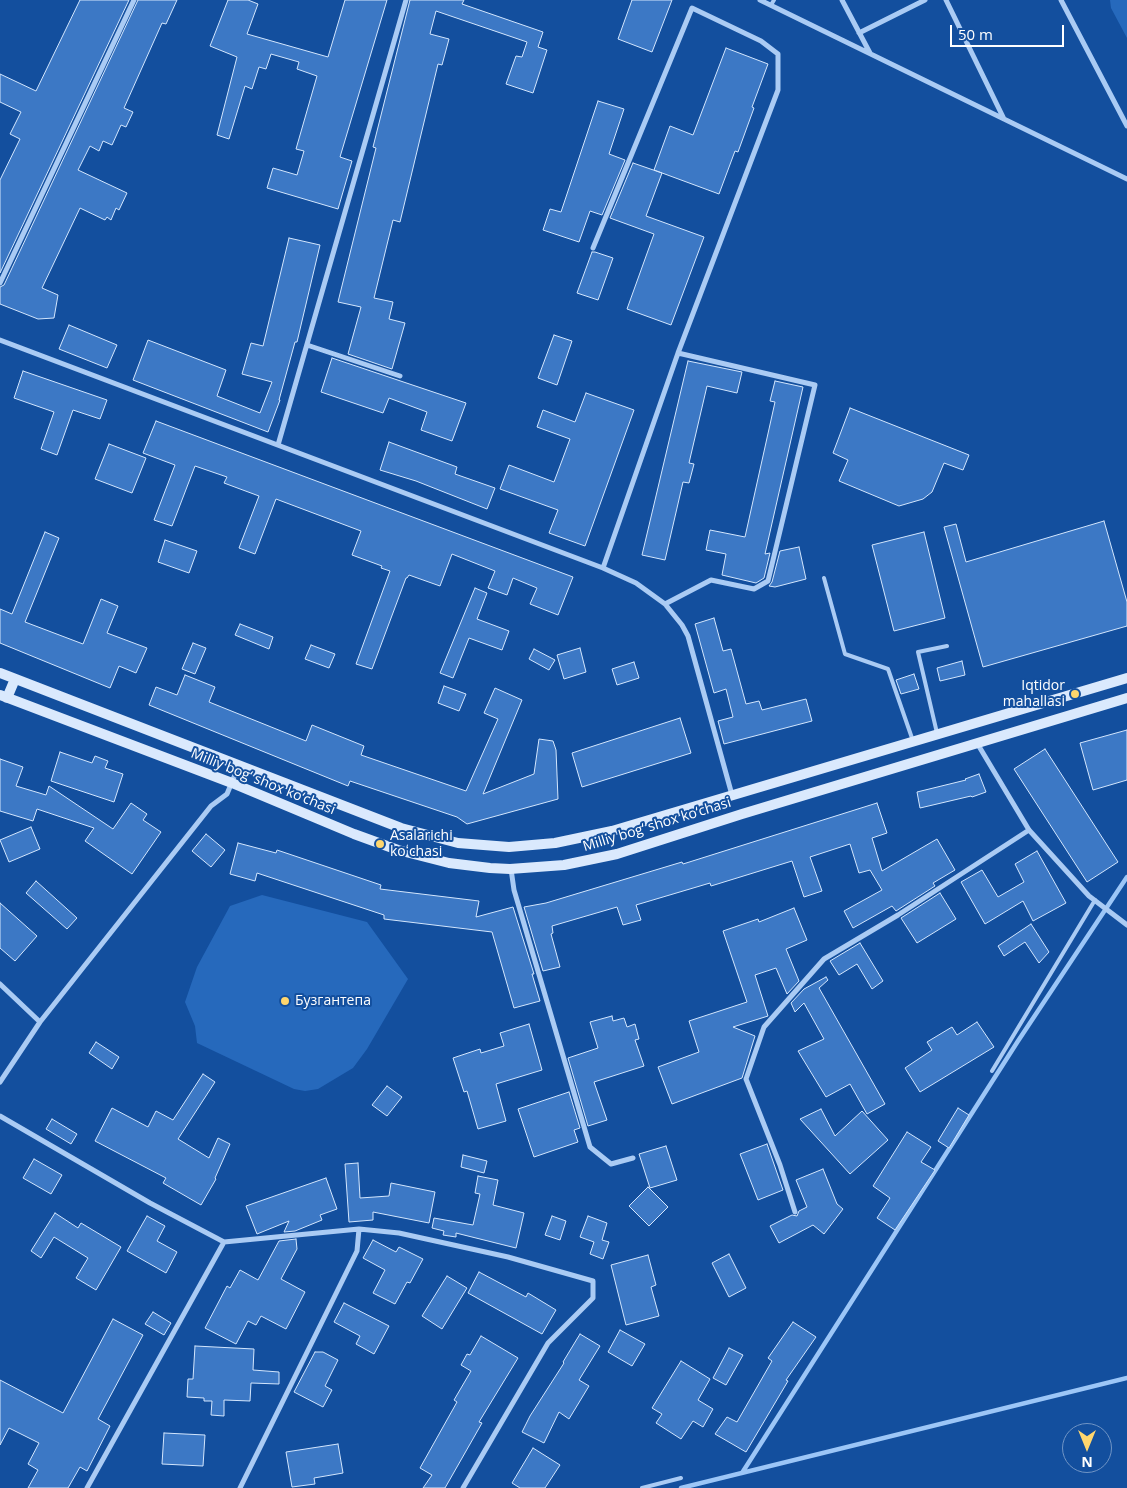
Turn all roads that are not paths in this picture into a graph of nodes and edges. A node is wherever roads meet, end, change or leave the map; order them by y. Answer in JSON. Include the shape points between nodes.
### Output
{"nodes":[{"id":1,"x":134,"y":0,"type":"edge"},
{"id":2,"x":406,"y":0,"type":"edge"},
{"id":3,"x":760,"y":0,"type":"edge"},
{"id":4,"x":842,"y":0,"type":"edge"},
{"id":5,"x":925,"y":0,"type":"edge"},
{"id":6,"x":946,"y":0,"type":"edge"},
{"id":7,"x":1061,"y":0,"type":"edge"},
{"id":8,"x":773,"y":3,"type":"edge"},
{"id":9,"x":860,"y":33,"type":"junction"},
{"id":10,"x":870,"y":54,"type":"junction"},
{"id":11,"x":1004,"y":119,"type":"junction"},
{"id":12,"x":1127,"y":126,"type":"edge"},
{"id":13,"x":1127,"y":179,"type":"edge"},
{"id":14,"x":593,"y":248,"type":"dead end"},
{"id":15,"x":0,"y":283,"type":"edge"},
{"id":16,"x":0,"y":340,"type":"edge"},
{"id":17,"x":307,"y":345,"type":"junction"},
{"id":18,"x":678,"y":353,"type":"junction"},
{"id":19,"x":400,"y":376,"type":"dead end"},
{"id":20,"x":278,"y":445,"type":"junction"},
{"id":21,"x":604,"y":568,"type":"junction"},
{"id":22,"x":824,"y":578,"type":"dead end"},
{"id":23,"x":665,"y":604,"type":"junction"},
{"id":24,"x":947,"y":646,"type":"dead end"},
{"id":25,"x":0,"y":673,"type":"edge"},
{"id":26,"x":15,"y":678,"type":"junction"},
{"id":27,"x":1127,"y":678,"type":"edge"},
{"id":28,"x":4,"y":697,"type":"edge"},
{"id":29,"x":1127,"y":698,"type":"edge"},
{"id":30,"x":938,"y":735,"type":"junction"},
{"id":31,"x":913,"y":743,"type":"junction"},
{"id":32,"x":977,"y":743,"type":"junction"},
{"id":33,"x":239,"y":764,"type":"junction"},
{"id":34,"x":232,"y":783,"type":"junction"},
{"id":35,"x":733,"y":796,"type":"junction"},
{"id":36,"x":1029,"y":830,"type":"junction"},
{"id":37,"x":510,"y":869,"type":"junction"},
{"id":38,"x":1095,"y":900,"type":"junction"},
{"id":39,"x":1127,"y":925,"type":"edge"},
{"id":40,"x":0,"y":984,"type":"edge"},
{"id":41,"x":40,"y":1022,"type":"junction"},
{"id":42,"x":992,"y":1071,"type":"dead end"},
{"id":43,"x":0,"y":1082,"type":"edge"},
{"id":44,"x":0,"y":1116,"type":"edge"},
{"id":45,"x":633,"y":1158,"type":"dead end"},
{"id":46,"x":795,"y":1212,"type":"dead end"},
{"id":47,"x":359,"y":1229,"type":"junction"},
{"id":48,"x":224,"y":1242,"type":"junction"},
{"id":49,"x":681,"y":1478,"type":"dead end"},
{"id":50,"x":87,"y":1488,"type":"edge"},
{"id":51,"x":240,"y":1488,"type":"edge"},
{"id":52,"x":463,"y":1488,"type":"edge"},
{"id":53,"x":642,"y":1488,"type":"edge"}],
"edges":[{"from":1,"to":15,"type":"street"},
{"from":2,"to":17,"type":"street"},
{"from":3,"to":8,"type":"street"},
{"from":4,"to":9,"type":"street"},
{"from":5,"to":9,"type":"street"},
{"from":6,"to":11,"type":"street"},
{"from":7,"to":12,"type":"street"},
{"from":8,"to":10,"type":"street"},
{"from":9,"to":10,"type":"street"},
{"from":10,"to":11,"type":"street"},
{"from":11,"to":13,"type":"street"},
{"from":14,"to":18,"type":"street","via":[[692,8],[762,41],[778,54],[778,90]]},
{"from":16,"to":20,"type":"street"},
{"from":17,"to":19,"type":"street"},
{"from":17,"to":20,"type":"street"},
{"from":18,"to":21,"type":"street"},
{"from":18,"to":23,"type":"street","via":[[815,384],[768,582],[754,589],[711,580]]},
{"from":20,"to":21,"type":"street"},
{"from":21,"to":23,"type":"street","via":[[636,583]]},
{"from":22,"to":31,"type":"lane","via":[[844,654],[888,669]]},
{"from":23,"to":35,"type":"street","via":[[688,636]]},
{"from":24,"to":30,"type":"lane","via":[[918,652]]},
{"from":25,"to":26,"type":"main road","name":"Milliy bog‘ shox ko‘chasi"},
{"from":26,"to":28,"type":"main road"},
{"from":26,"to":33,"type":"main road","name":"Milliy bog‘ shox ko‘chasi"},
{"from":27,"to":30,"type":"main road","name":"Milliy bog‘ shox ko‘chasi"},
{"from":28,"to":34,"type":"main road","name":"Milliy bog‘ shox ko‘chasi"},
{"from":29,"to":32,"type":"main road","name":"Milliy bog‘ shox ko‘chasi"},
{"from":30,"to":31,"type":"main road","name":"Milliy bog‘ shox ko‘chasi"},
{"from":31,"to":35,"type":"main road","name":"Milliy bog‘ shox ko‘chasi"},
{"from":32,"to":36,"type":"street"},
{"from":32,"to":37,"type":"main road","name":"Milliy bog‘ shox ko‘chasi","via":[[617,854],[564,865]]},
{"from":33,"to":34,"type":"street"},
{"from":33,"to":35,"type":"main road","name":"Milliy bog‘ shox ko‘chasi","via":[[401,828],[440,840],[480,846],[509,847],[573,840]]},
{"from":34,"to":37,"type":"main road","name":"Milliy bog‘ shox ko‘chasi","via":[[398,850],[459,865]]},
{"from":34,"to":41,"type":"street","via":[[227,794],[210,806]]},
{"from":36,"to":38,"type":"street"},
{"from":36,"to":46,"type":"street","via":[[824,959],[764,1027],[746,1079]]},
{"from":37,"to":45,"type":"street","via":[[590,1147],[611,1164]]},
{"from":38,"to":39,"type":"street"},
{"from":38,"to":42,"type":"lane"},
{"from":40,"to":41,"type":"street"},
{"from":41,"to":43,"type":"street"},
{"from":44,"to":48,"type":"street"},
{"from":47,"to":48,"type":"street"},
{"from":47,"to":51,"type":"street","via":[[357,1251]]},
{"from":47,"to":52,"type":"street","via":[[400,1233],[508,1257],[593,1281],[593,1298],[548,1343]]},
{"from":48,"to":50,"type":"street"},
{"from":49,"to":53,"type":"lane"}]}
